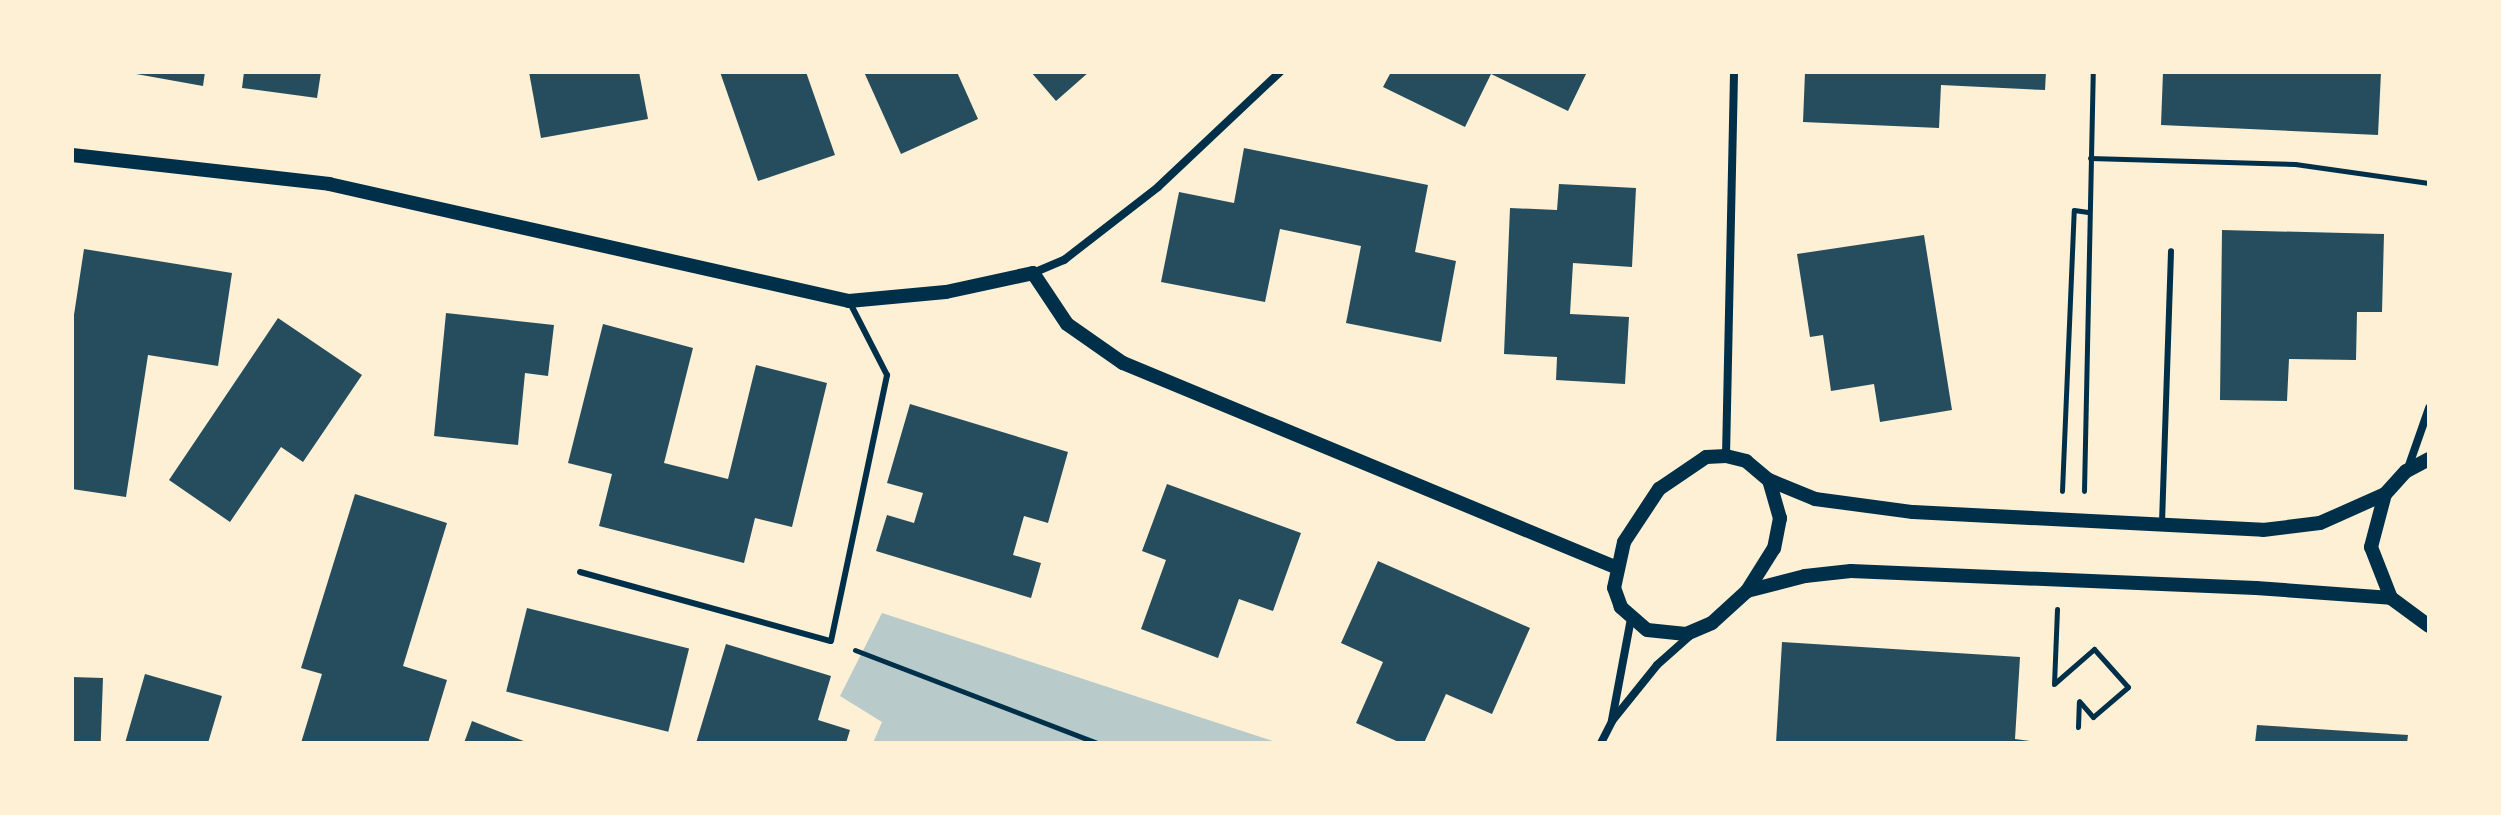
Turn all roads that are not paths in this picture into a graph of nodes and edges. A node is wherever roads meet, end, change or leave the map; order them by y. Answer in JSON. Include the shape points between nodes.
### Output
{"nodes":[{"id":1,"x":1280,"y":72,"type":"edge"},
{"id":2,"x":1734,"y":72,"type":"edge"},
{"id":3,"x":72,"y":155,"type":"edge"},
{"id":4,"x":2171,"y":251,"type":"dead end"},
{"id":5,"x":1033,"y":273,"type":"junction"},
{"id":6,"x":849,"y":301,"type":"junction"},
{"id":7,"x":2429,"y":408,"type":"edge"},
{"id":8,"x":1726,"y":456,"type":"junction"},
{"id":9,"x":2429,"y":459,"type":"edge"},
{"id":10,"x":2406,"y":471,"type":"junction"},
{"id":11,"x":1769,"y":480,"type":"junction"},
{"id":12,"x":2385,"y":494,"type":"junction"},
{"id":13,"x":2162,"y":526,"type":"junction"},
{"id":14,"x":1615,"y":567,"type":"junction"},
{"id":15,"x":580,"y":572,"type":"dead end"},
{"id":16,"x":1747,"y":591,"type":"junction"},
{"id":17,"x":2391,"y":598,"type":"junction"},
{"id":18,"x":1631,"y":618,"type":"junction"},
{"id":19,"x":2429,"y":626,"type":"edge"},
{"id":20,"x":1697,"y":630,"type":"junction"},
{"id":21,"x":1612,"y":721,"type":"junction"},
{"id":22,"x":1601,"y":743,"type":"edge"}],
"edges":[{"from":1,"to":5,"type":"street","via":[[1158,187],[1064,260]]},
{"from":2,"to":8,"type":"street"},
{"from":3,"to":6,"type":"street","via":[[329,184]]},
{"from":4,"to":13,"type":"lane"},
{"from":5,"to":6,"type":"street","via":[[946,292]]},
{"from":5,"to":14,"type":"street","via":[[1067,324],[1123,363]]},
{"from":6,"to":15,"type":"lane","via":[[887,375],[831,641]]},
{"from":7,"to":10,"type":"street"},
{"from":8,"to":11,"type":"street","via":[[1746,461]]},
{"from":8,"to":14,"type":"street","via":[[1706,457],[1659,489],[1637,516]]},
{"from":9,"to":10,"type":"street"},
{"from":10,"to":12,"type":"street"},
{"from":11,"to":13,"type":"street","via":[[1815,499],[1855,506]]},
{"from":11,"to":16,"type":"street","via":[[1780,518],[1774,548]]},
{"from":12,"to":13,"type":"street","via":[[2335,518],[2296,527]]},
{"from":12,"to":17,"type":"street","via":[[2371,547]]},
{"from":14,"to":18,"type":"street","via":[[1614,588]]},
{"from":16,"to":17,"type":"street","via":[[1851,571]]},
{"from":16,"to":20,"type":"street"},
{"from":17,"to":19,"type":"street"},
{"from":18,"to":20,"type":"street","via":[[1667,635]]},
{"from":18,"to":21,"type":"street"},
{"from":20,"to":21,"type":"street","via":[[1657,665]]},
{"from":21,"to":22,"type":"street"}]}
